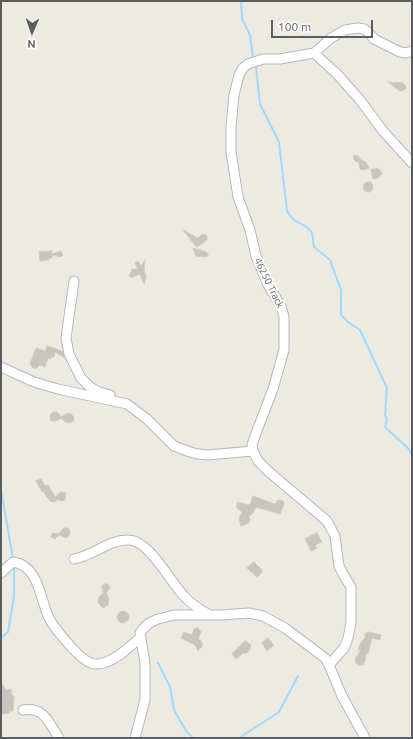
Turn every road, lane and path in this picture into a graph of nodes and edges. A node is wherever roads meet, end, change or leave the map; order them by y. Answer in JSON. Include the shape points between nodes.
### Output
{"nodes":[{"id":1,"x":412,"y":51,"type":"edge"},
{"id":2,"x":314,"y":53,"type":"junction"},
{"id":3,"x":412,"y":163,"type":"edge"},
{"id":4,"x":74,"y":281,"type":"dead end"},
{"id":5,"x":1,"y":367,"type":"edge"},
{"id":6,"x":127,"y":404,"type":"junction"},
{"id":7,"x":253,"y":451,"type":"junction"},
{"id":8,"x":74,"y":559,"type":"dead end"},
{"id":9,"x":1,"y":573,"type":"edge"},
{"id":10,"x":210,"y":615,"type":"junction"},
{"id":11,"x":141,"y":637,"type":"junction"},
{"id":12,"x":329,"y":666,"type":"junction"},
{"id":13,"x":23,"y":710,"type":"dead end"},
{"id":14,"x":58,"y":738,"type":"edge"},
{"id":15,"x":135,"y":738,"type":"edge"},
{"id":16,"x":365,"y":738,"type":"edge"}],
"edges":[{"from":1,"to":2,"type":"street","via":[[400,52],[374,39],[364,29],[358,28],[345,30]]},
{"from":2,"to":3,"type":"street","via":[[337,74]]},
{"from":2,"to":7,"type":"street","name":"46250 Track","via":[[263,59],[248,64],[242,68],[234,95],[231,152],[238,197],[256,256],[284,317],[284,350],[273,389],[252,445]]},
{"from":4,"to":6,"type":"street","via":[[66,338],[69,354],[90,387],[119,398]]},
{"from":5,"to":6,"type":"street","via":[[34,382]]},
{"from":6,"to":7,"type":"street","via":[[147,419],[174,446],[190,452],[208,455]]},
{"from":7,"to":12,"type":"street","via":[[258,461],[327,521],[335,536],[339,566],[351,587],[351,623],[344,648]]},
{"from":8,"to":10,"type":"street","via":[[116,542],[137,541],[146,548],[182,595]]},
{"from":9,"to":11,"type":"street","via":[[13,562],[26,567],[33,575],[54,627],[90,663],[107,662]]},
{"from":10,"to":11,"type":"street","via":[[168,616],[146,625],[140,633]]},
{"from":10,"to":12,"type":"street","via":[[249,613],[263,616],[285,628],[325,658]]},
{"from":11,"to":15,"type":"street","via":[[145,663],[145,700]]},
{"from":12,"to":16,"type":"street"},
{"from":13,"to":14,"type":"street","via":[[31,708],[41,712]]}]}
